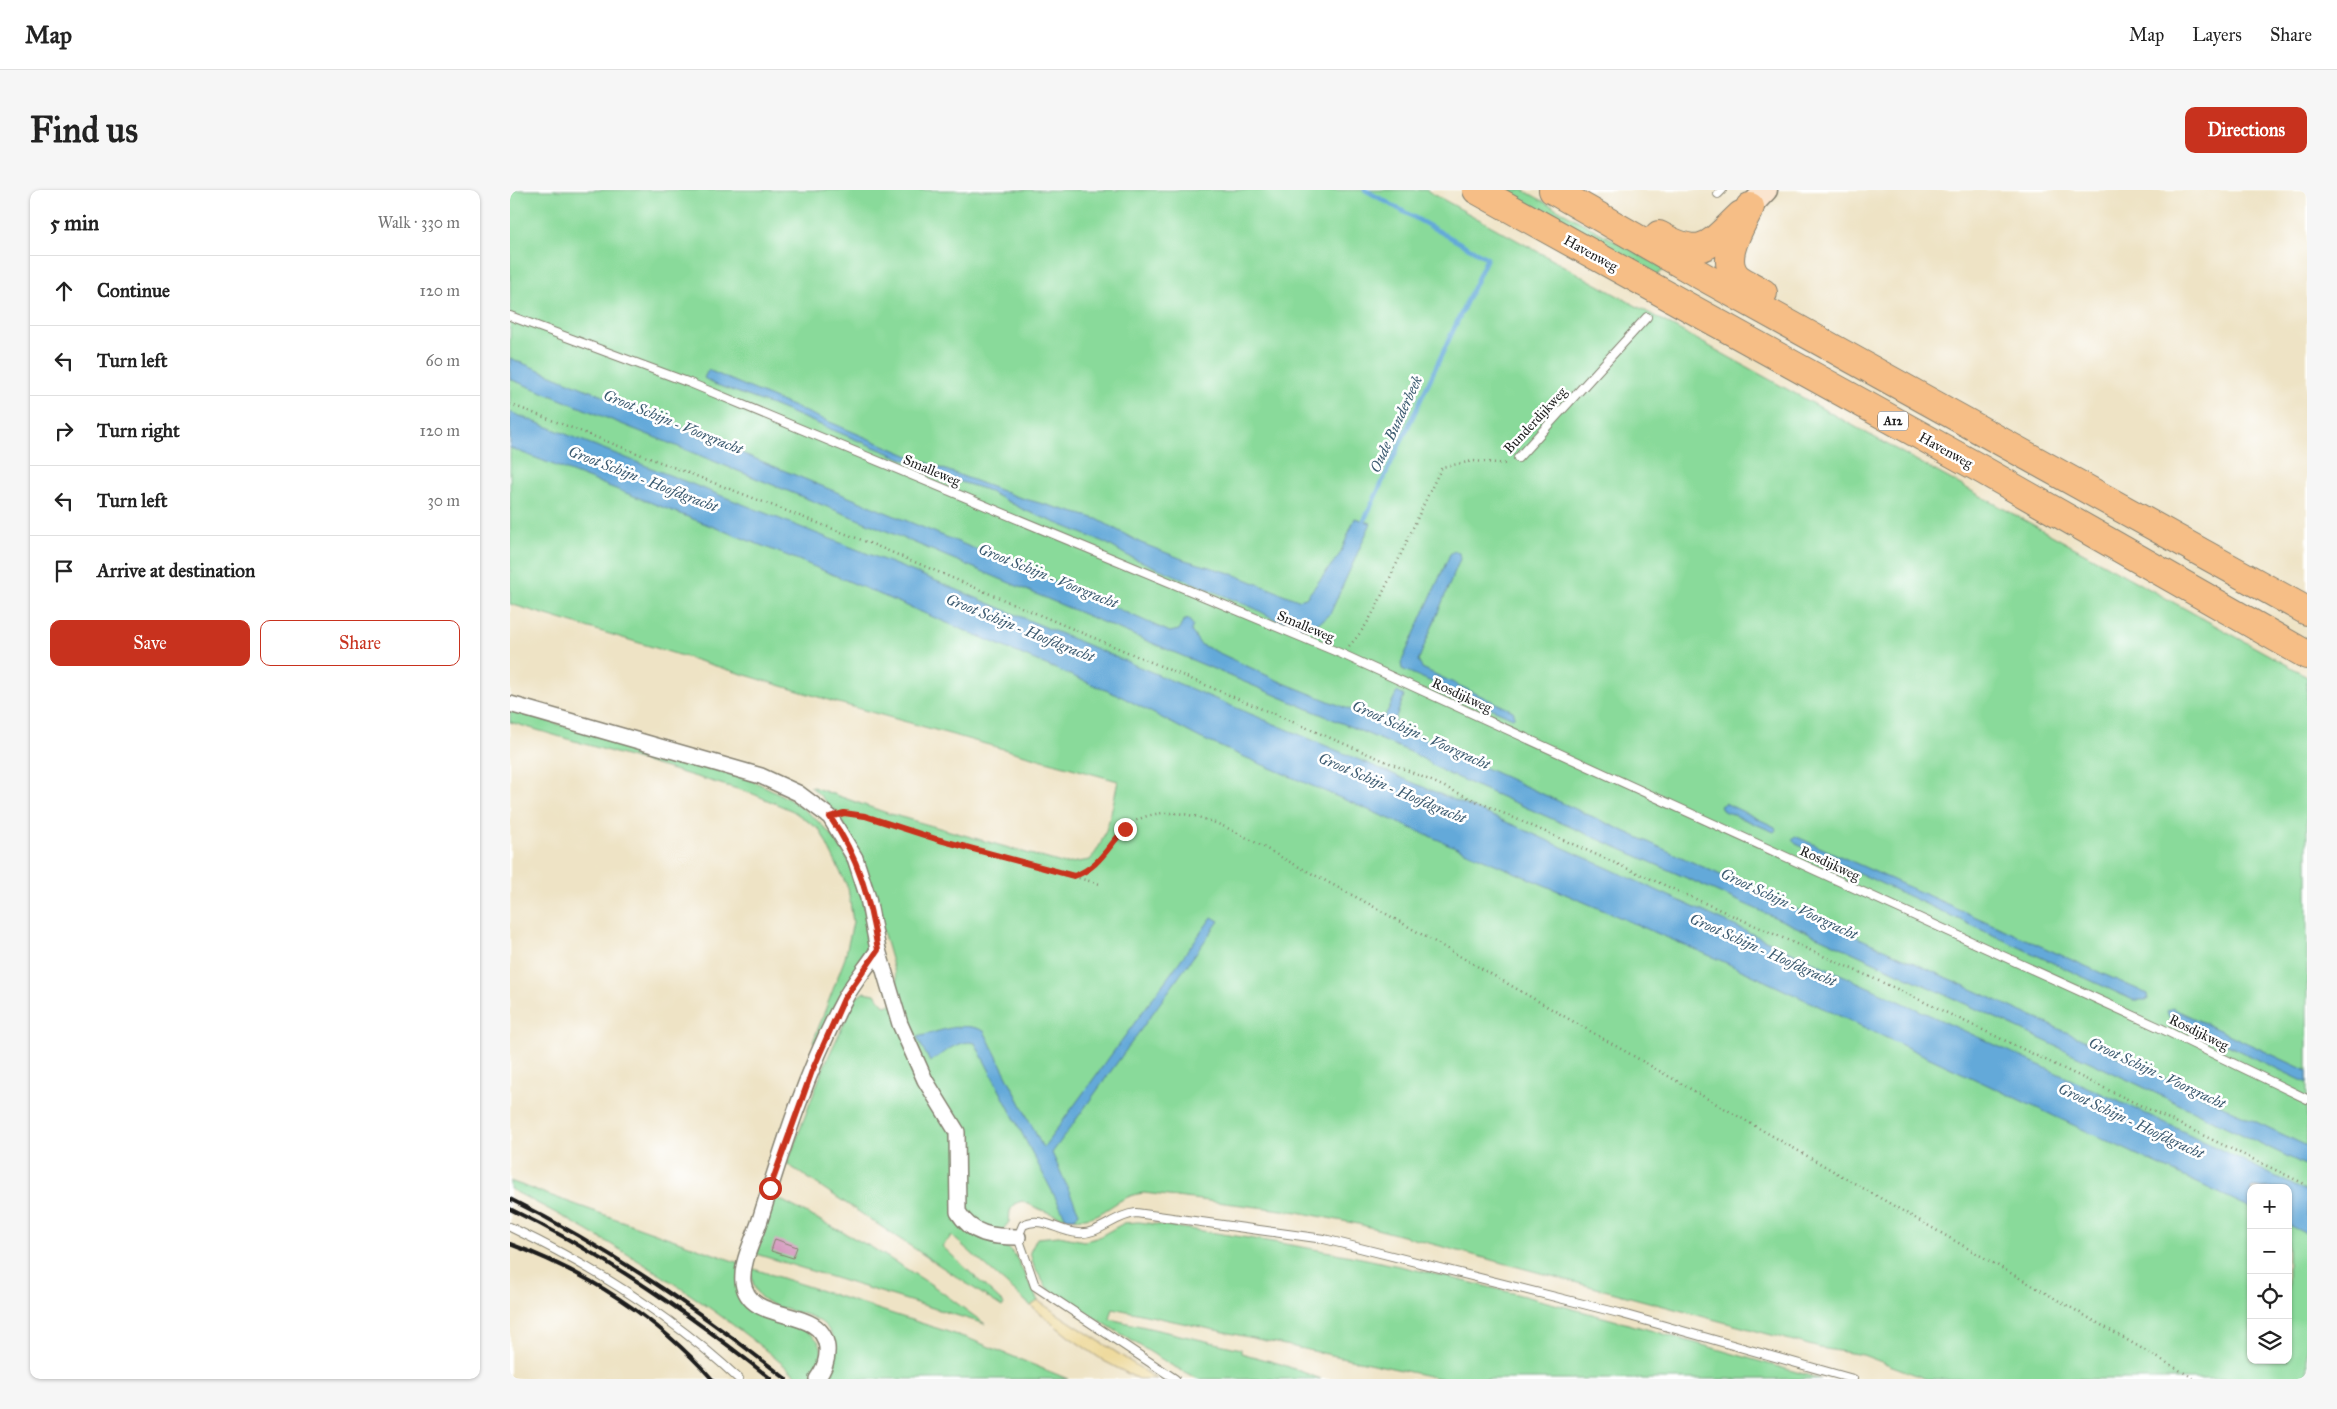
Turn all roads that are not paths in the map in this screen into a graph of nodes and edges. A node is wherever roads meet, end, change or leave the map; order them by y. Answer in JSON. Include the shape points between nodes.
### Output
{"nodes":[{"id":1,"x":1477,"y":190,"type":"edge"},
{"id":2,"x":1552,"y":190,"type":"edge"},
{"id":3,"x":1579,"y":190,"type":"edge"},
{"id":4,"x":1758,"y":199,"type":"edge"},
{"id":5,"x":510,"y":316,"type":"edge"},
{"id":6,"x":1647,"y":317,"type":"dead end"},
{"id":7,"x":1518,"y":458,"type":"road end"},
{"id":8,"x":2096,"y":496,"type":"junction"},
{"id":9,"x":2307,"y":612,"type":"edge"},
{"id":10,"x":1342,"y":654,"type":"joint"},
{"id":11,"x":2307,"y":655,"type":"edge"},
{"id":12,"x":510,"y":704,"type":"edge"},
{"id":13,"x":878,"y":950,"type":"junction"},
{"id":14,"x":2307,"y":1099,"type":"edge"},
{"id":15,"x":510,"y":1227,"type":"edge"},
{"id":16,"x":1018,"y":1237,"type":"junction"},
{"id":17,"x":739,"y":1379,"type":"edge"},
{"id":18,"x":817,"y":1379,"type":"edge"},
{"id":19,"x":1175,"y":1379,"type":"edge"},
{"id":20,"x":1853,"y":1379,"type":"edge"}],
"edges":[{"from":1,"to":11,"type":"highway","name":"Havenweg","number":"A12","via":[[1981,469]]},
{"from":2,"to":8,"type":"highway","number":"A12"},
{"from":3,"to":4,"type":"highway","via":[[1681,247],[1697,249],[1710,244]]},
{"from":4,"to":8,"type":"highway","via":[[1730,251],[1731,265],[1738,278],[1982,417]]},
{"from":5,"to":10,"type":"lane","name":"Smalleweg","via":[[690,384]]},
{"from":6,"to":7,"type":"lane","name":"Bunderdijkweg"},
{"from":8,"to":9,"type":"highway","number":"A12"},
{"from":10,"to":14,"type":"lane","name":"Rosdijkweg","via":[[2156,1026]]},
{"from":12,"to":13,"type":"street","via":[[761,776],[798,794],[830,817],[855,858]]},
{"from":13,"to":16,"type":"street","via":[[912,1054],[957,1132],[958,1212],[963,1221],[980,1233]]},
{"from":13,"to":18,"type":"street","via":[[844,999],[812,1071],[743,1273],[746,1290],[756,1304],[814,1325],[822,1333],[828,1356]]},
{"from":15,"to":17,"type":"lane","via":[[622,1287],[709,1351]]},
{"from":16,"to":19,"type":"lane","via":[[1034,1286]]},
{"from":16,"to":20,"type":"lane","via":[[1023,1225],[1030,1221],[1040,1221],[1077,1234],[1136,1213],[1288,1232],[1565,1299]]}]}
